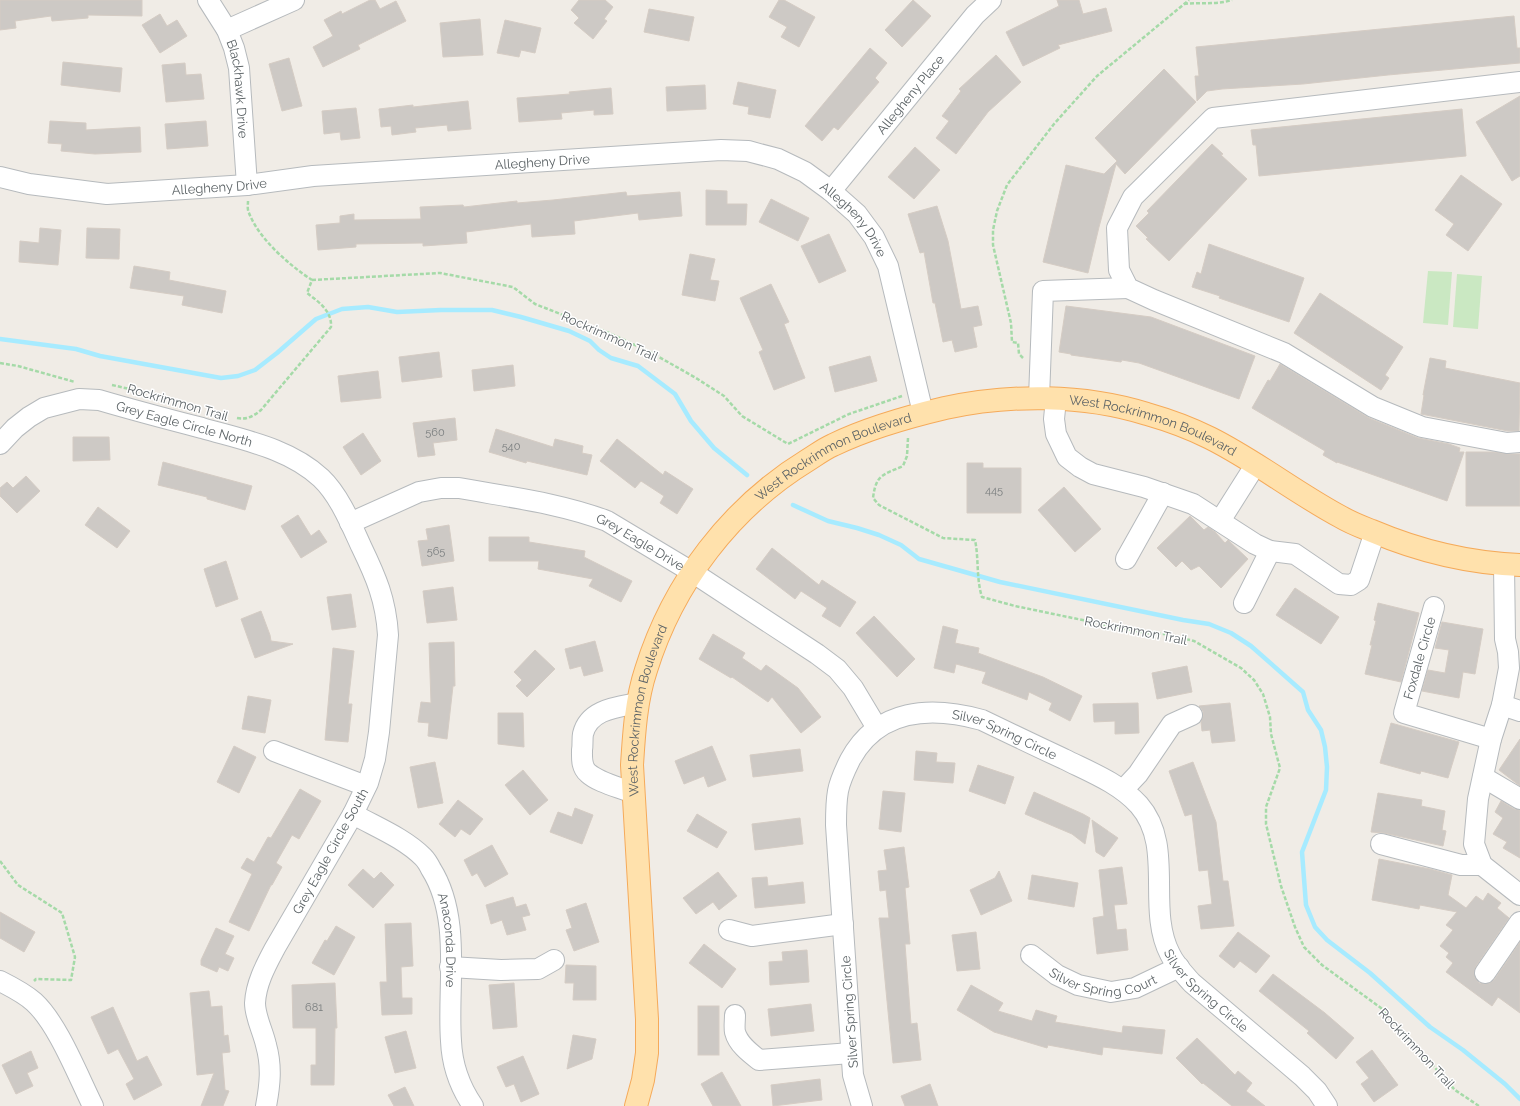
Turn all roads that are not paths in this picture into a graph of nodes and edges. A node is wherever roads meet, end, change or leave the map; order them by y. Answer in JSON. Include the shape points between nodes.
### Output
{"nodes":[{"id":1,"x":208,"y":0,"type":"edge"},
{"id":2,"x":294,"y":0,"type":"edge"},
{"id":3,"x":991,"y":0,"type":"edge"},
{"id":4,"x":227,"y":30,"type":"junction"},
{"id":5,"x":1520,"y":82,"type":"edge"},
{"id":6,"x":0,"y":177,"type":"edge"},
{"id":7,"x":247,"y":185,"type":"junction"},
{"id":8,"x":831,"y":191,"type":"junction"},
{"id":9,"x":1128,"y":288,"type":"junction"},
{"id":10,"x":1048,"y":399,"type":"junction"},
{"id":11,"x":923,"y":413,"type":"junction"},
{"id":12,"x":1520,"y":442,"type":"edge"},
{"id":13,"x":0,"y":444,"type":"edge"},
{"id":14,"x":1256,"y":464,"type":"junction"},
{"id":15,"x":1163,"y":493,"type":"junction"},
{"id":16,"x":1220,"y":521,"type":"junction"},
{"id":17,"x":350,"y":522,"type":"junction"},
{"id":18,"x":1375,"y":532,"type":"junction"},
{"id":19,"x":1270,"y":551,"type":"junction"},
{"id":20,"x":1126,"y":559,"type":"dead end"},
{"id":21,"x":1512,"y":565,"type":"edge"},
{"id":22,"x":692,"y":572,"type":"junction"},
{"id":23,"x":1244,"y":603,"type":"dead end"},
{"id":24,"x":1434,"y":607,"type":"dead end"},
{"id":25,"x":638,"y":703,"type":"junction"},
{"id":26,"x":1511,"y":708,"type":"edge"},
{"id":27,"x":1192,"y":715,"type":"dead end"},
{"id":28,"x":878,"y":728,"type":"junction"},
{"id":29,"x":1491,"y":740,"type":"junction"},
{"id":30,"x":274,"y":751,"type":"dead end"},
{"id":31,"x":1483,"y":777,"type":"junction"},
{"id":32,"x":366,"y":786,"type":"junction"},
{"id":33,"x":1123,"y":790,"type":"junction"},
{"id":34,"x":633,"y":793,"type":"junction"},
{"id":35,"x":1520,"y":799,"type":"edge"},
{"id":36,"x":353,"y":814,"type":"junction"},
{"id":37,"x":1381,"y":844,"type":"dead end"},
{"id":38,"x":1482,"y":865,"type":"junction"},
{"id":39,"x":1520,"y":895,"type":"edge"},
{"id":40,"x":1520,"y":922,"type":"edge"},
{"id":41,"x":842,"y":924,"type":"junction"},
{"id":42,"x":729,"y":930,"type":"dead end"},
{"id":43,"x":1031,"y":955,"type":"dead end"},
{"id":44,"x":554,"y":960,"type":"dead end"},
{"id":45,"x":450,"y":967,"type":"junction"},
{"id":46,"x":1179,"y":967,"type":"junction"},
{"id":47,"x":1485,"y":973,"type":"dead end"},
{"id":48,"x":0,"y":981,"type":"edge"},
{"id":49,"x":734,"y":1016,"type":"dead end"},
{"id":50,"x":851,"y":1053,"type":"junction"},
{"id":51,"x":93,"y":1106,"type":"edge"},
{"id":52,"x":266,"y":1106,"type":"edge"},
{"id":53,"x":474,"y":1106,"type":"edge"},
{"id":54,"x":636,"y":1106,"type":"edge"},
{"id":55,"x":862,"y":1106,"type":"edge"},
{"id":56,"x":1327,"y":1106,"type":"edge"}],
"edges":[{"from":1,"to":4,"type":"street","name":"Blackhawk Drive"},
{"from":2,"to":4,"type":"street"},
{"from":3,"to":8,"type":"street","name":"Allegheny Place","via":[[975,15]]},
{"from":4,"to":7,"type":"street","name":"Blackhawk Drive","via":[[239,68]]},
{"from":5,"to":9,"type":"street","via":[[1213,118],[1133,197],[1117,228],[1119,270]]},
{"from":6,"to":7,"type":"street","name":"Allegheny Drive","via":[[29,184],[107,194]]},
{"from":7,"to":8,"type":"street","name":"Allegheny Drive","via":[[313,176],[721,150],[748,151],[778,160],[805,172]]},
{"from":8,"to":11,"type":"street","name":"Allegheny Drive","via":[[857,214],[874,237],[888,266]]},
{"from":9,"to":10,"type":"street","via":[[1043,292]]},
{"from":9,"to":12,"type":"street","via":[[1284,353],[1373,407],[1422,427],[1507,443]]},
{"from":10,"to":11,"type":"main road","name":"West Rockrimmon Boulevard","via":[[992,400]]},
{"from":10,"to":14,"type":"main road","name":"West Rockrimmon Boulevard","via":[[1112,405],[1144,413],[1210,438]]},
{"from":10,"to":15,"type":"street","via":[[1056,434],[1067,457],[1093,474]]},
{"from":11,"to":22,"type":"main road","name":"West Rockrimmon Boulevard","via":[[832,445],[774,482],[729,525]]},
{"from":13,"to":17,"type":"street","name":"Grey Eagle Circle North","via":[[15,428],[44,408],[79,399],[99,400],[267,447],[288,456],[322,479]]},
{"from":14,"to":16,"type":"street"},
{"from":14,"to":18,"type":"main road","name":"West Rockrimmon Boulevard","via":[[1342,518]]},
{"from":15,"to":16,"type":"street","via":[[1193,504]]},
{"from":15,"to":20,"type":"street"},
{"from":16,"to":19,"type":"street"},
{"from":17,"to":22,"type":"street","name":"Grey Eagle Drive","via":[[419,492],[459,488],[573,510],[607,521]]},
{"from":17,"to":32,"type":"street","name":"Grey Eagle Circle South","via":[[378,582],[388,635],[379,732],[375,759]]},
{"from":18,"to":19,"type":"street","via":[[1359,580],[1351,585],[1339,584],[1295,554]]},
{"from":18,"to":21,"type":"main road","name":"West Rockrimmon Boulevard","via":[[1403,544],[1441,555]]},
{"from":19,"to":23,"type":"street"},
{"from":21,"to":26,"type":"street","via":[[1505,639]]},
{"from":22,"to":25,"type":"main road","name":"West Rockrimmon Boulevard","via":[[670,610],[657,640],[645,672]]},
{"from":22,"to":28,"type":"street","name":"Grey Eagle Drive","via":[[837,669],[853,688]]},
{"from":24,"to":29,"type":"street","name":"Foxdale Circle","via":[[1404,713]]},
{"from":25,"to":34,"type":"main road","name":"West Rockrimmon Boulevard","via":[[632,765]]},
{"from":25,"to":34,"type":"street","via":[[608,708],[597,714],[583,734],[582,761],[587,773]]},
{"from":26,"to":29,"type":"street"},
{"from":27,"to":33,"type":"street","via":[[1172,724],[1138,774]]},
{"from":28,"to":33,"type":"street","name":"Silver Spring Circle","via":[[918,712],[961,714],[982,720]]},
{"from":28,"to":41,"type":"street","name":"Silver Spring Circle","via":[[863,741],[852,756],[838,791],[836,825]]},
{"from":29,"to":31,"type":"street"},
{"from":30,"to":32,"type":"street"},
{"from":31,"to":35,"type":"street"},
{"from":31,"to":38,"type":"street","via":[[1478,799],[1474,844]]},
{"from":32,"to":36,"type":"street","name":"Grey Eagle Circle South"},
{"from":33,"to":46,"type":"street","name":"Silver Spring Circle","via":[[1139,806],[1151,825],[1157,846],[1161,925],[1170,954]]},
{"from":34,"to":54,"type":"main road","name":"West Rockrimmon Boulevard","via":[[647,1019],[647,1053]]},
{"from":36,"to":45,"type":"street","name":"Anaconda Drive","via":[[408,844],[424,858],[443,893],[448,912]]},
{"from":36,"to":52,"type":"street","name":"Grey Eagle Circle South","via":[[275,948],[258,986],[255,1004],[271,1066]]},
{"from":37,"to":38,"type":"street","via":[[1461,865]]},
{"from":38,"to":39,"type":"street"},
{"from":40,"to":47,"type":"street"},
{"from":41,"to":42,"type":"street","via":[[752,936]]},
{"from":41,"to":50,"type":"street","name":"Silver Spring Circle"},
{"from":43,"to":46,"type":"street","name":"Silver Spring Court","via":[[1058,975],[1078,985],[1111,992],[1135,988]]},
{"from":44,"to":45,"type":"street","via":[[538,968],[501,970]]},
{"from":45,"to":53,"type":"street","name":"Anaconda Drive","via":[[450,1042],[458,1076],[465,1094]]},
{"from":46,"to":56,"type":"street","name":"Silver Spring Circle","via":[[1192,983],[1302,1076]]},
{"from":48,"to":51,"type":"street","via":[[34,1002],[48,1020]]},
{"from":49,"to":50,"type":"street","via":[[735,1033],[740,1043],[758,1060]]},
{"from":50,"to":55,"type":"street","name":"Silver Spring Circle","via":[[853,1075]]}]}
